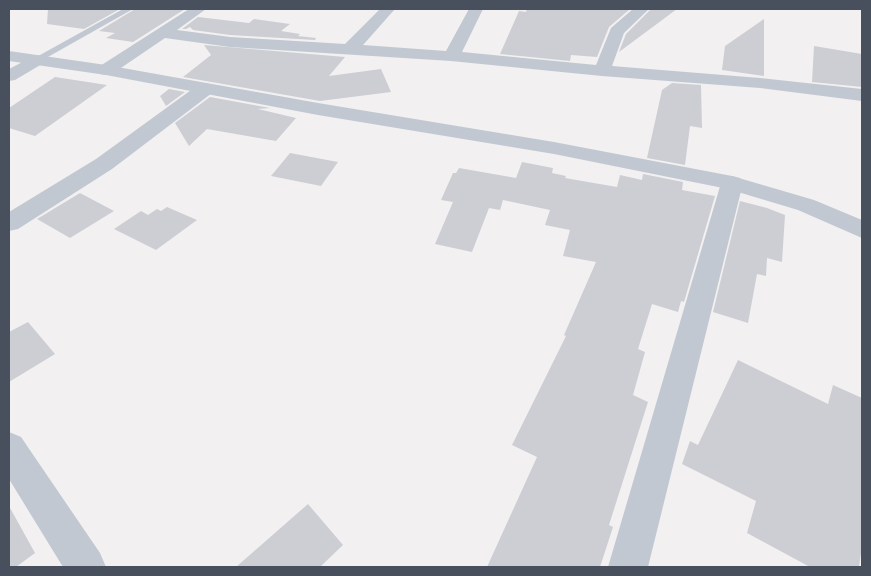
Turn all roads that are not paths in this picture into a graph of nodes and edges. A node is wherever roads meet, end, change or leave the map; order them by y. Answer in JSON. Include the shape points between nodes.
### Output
{"nodes":[{"id":1,"x":129,"y":9,"type":"edge"},
{"id":2,"x":199,"y":9,"type":"edge"},
{"id":3,"x":388,"y":9,"type":"edge"},
{"id":4,"x":476,"y":9,"type":"edge"},
{"id":5,"x":642,"y":9,"type":"edge"},
{"id":6,"x":160,"y":33,"type":"junction"},
{"id":7,"x":350,"y":49,"type":"junction"},
{"id":8,"x":9,"y":56,"type":"edge"},
{"id":9,"x":451,"y":56,"type":"junction"},
{"id":10,"x":36,"y":60,"type":"junction"},
{"id":11,"x":106,"y":70,"type":"junction"},
{"id":12,"x":602,"y":71,"type":"junction"},
{"id":13,"x":9,"y":76,"type":"edge"},
{"id":14,"x":205,"y":89,"type":"junction"},
{"id":15,"x":862,"y":95,"type":"edge"},
{"id":16,"x":732,"y":183,"type":"junction"},
{"id":17,"x":9,"y":223,"type":"edge"},
{"id":18,"x":862,"y":230,"type":"edge"},
{"id":19,"x":9,"y":448,"type":"edge"},
{"id":20,"x":86,"y":567,"type":"edge"},
{"id":21,"x":628,"y":567,"type":"edge"}],
"edges":[{"from":1,"to":10,"type":"lane"},
{"from":2,"to":6,"type":"street"},
{"from":3,"to":7,"type":"street"},
{"from":4,"to":9,"type":"street"},
{"from":5,"to":12,"type":"street","via":[[617,31]]},
{"from":6,"to":7,"type":"street","via":[[230,42]]},
{"from":6,"to":11,"type":"street"},
{"from":7,"to":9,"type":"street"},
{"from":8,"to":10,"type":"street"},
{"from":9,"to":12,"type":"street"},
{"from":10,"to":11,"type":"street"},
{"from":10,"to":13,"type":"street"},
{"from":11,"to":14,"type":"street"},
{"from":12,"to":15,"type":"street","via":[[760,83]]},
{"from":14,"to":16,"type":"street","via":[[554,148]]},
{"from":14,"to":17,"type":"street","via":[[104,164]]},
{"from":16,"to":18,"type":"street","via":[[806,205]]},
{"from":16,"to":21,"type":"street"},
{"from":19,"to":20,"type":"street"}]}
